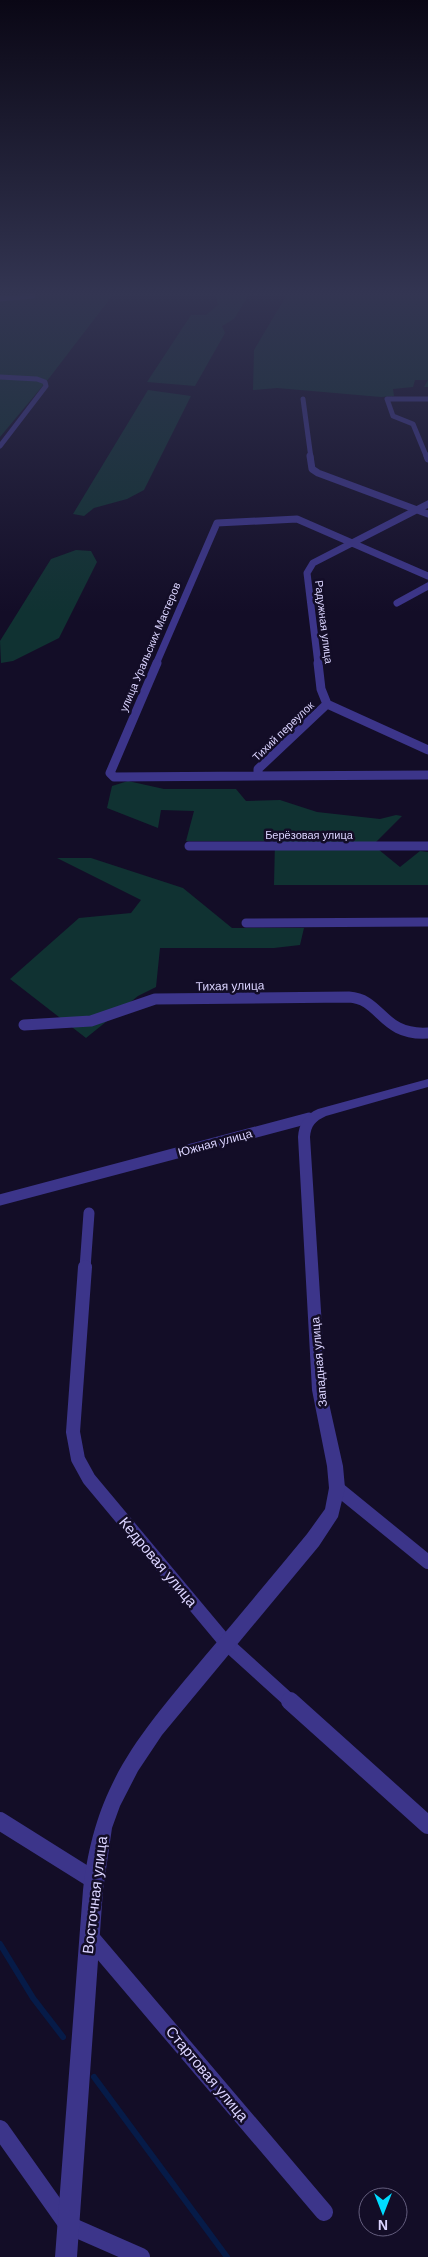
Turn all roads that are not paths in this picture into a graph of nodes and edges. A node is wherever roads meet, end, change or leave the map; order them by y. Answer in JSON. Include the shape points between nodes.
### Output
{"nodes":[{"id":1,"x":34,"y":401,"type":"edge"},
{"id":2,"x":303,"y":401,"type":"edge"},
{"id":3,"x":388,"y":401,"type":"edge"},
{"id":4,"x":0,"y":446,"type":"edge"},
{"id":5,"x":428,"y":459,"type":"edge"},
{"id":6,"x":428,"y":504,"type":"edge"},
{"id":7,"x":416,"y":510,"type":"junction"},
{"id":8,"x":428,"y":514,"type":"edge"},
{"id":9,"x":353,"y":543,"type":"junction"},
{"id":10,"x":428,"y":576,"type":"edge"},
{"id":11,"x":428,"y":586,"type":"edge"},
{"id":12,"x":396,"y":603,"type":"dead end"},
{"id":13,"x":327,"y":704,"type":"junction"},
{"id":14,"x":428,"y":750,"type":"edge"},
{"id":15,"x":428,"y":775,"type":"edge"},
{"id":16,"x":258,"y":776,"type":"junction"},
{"id":17,"x":190,"y":846,"type":"dead end"},
{"id":18,"x":428,"y":846,"type":"edge"},
{"id":19,"x":428,"y":922,"type":"edge"},
{"id":20,"x":246,"y":923,"type":"dead end"},
{"id":21,"x":24,"y":1025,"type":"dead end"},
{"id":22,"x":428,"y":1033,"type":"edge"},
{"id":23,"x":428,"y":1083,"type":"edge"},
{"id":24,"x":309,"y":1118,"type":"junction"},
{"id":25,"x":0,"y":1200,"type":"edge"},
{"id":26,"x":89,"y":1213,"type":"dead end"},
{"id":27,"x":337,"y":1488,"type":"junction"},
{"id":28,"x":428,"y":1562,"type":"edge"},
{"id":29,"x":227,"y":1644,"type":"junction"},
{"id":30,"x":0,"y":1822,"type":"edge"},
{"id":31,"x":428,"y":1825,"type":"edge"},
{"id":32,"x":94,"y":1880,"type":"junction"},
{"id":33,"x":90,"y":1937,"type":"junction"},
{"id":34,"x":0,"y":2129,"type":"edge"},
{"id":35,"x":324,"y":2212,"type":"dead end"},
{"id":36,"x":68,"y":2224,"type":"junction"},
{"id":37,"x":66,"y":2257,"type":"edge"},
{"id":38,"x":141,"y":2257,"type":"edge"}],
"edges":[{"from":1,"to":4,"type":"street"},
{"from":2,"to":7,"type":"street","via":[[312,468]]},
{"from":3,"to":5,"type":"street","via":[[393,416],[413,424]]},
{"from":6,"to":7,"type":"street","name":"Радужная улица"},
{"from":7,"to":8,"type":"street"},
{"from":7,"to":9,"type":"street","name":"Радужная улица"},
{"from":9,"to":10,"type":"street"},
{"from":9,"to":13,"type":"street","name":"Радужная улица","via":[[313,563],[307,573],[321,689]]},
{"from":9,"to":16,"type":"street","name":"улица Уральских Мастеров","via":[[297,519],[218,523],[110,773],[114,778]]},
{"from":11,"to":12,"type":"street"},
{"from":13,"to":14,"type":"street"},
{"from":13,"to":16,"type":"street","name":"Тихий переулок","via":[[294,739],[258,769]]},
{"from":15,"to":16,"type":"street"},
{"from":17,"to":18,"type":"street","name":"Берёзовая улица"},
{"from":19,"to":20,"type":"street"},
{"from":21,"to":22,"type":"street","name":"Тихая улица","via":[[91,1021],[155,1000],[341,997],[356,998],[368,1004],[389,1025],[404,1032]]},
{"from":23,"to":24,"type":"street","name":"Южная улица"},
{"from":24,"to":25,"type":"street","name":"Южная улица"},
{"from":24,"to":27,"type":"street","name":"Западная улица","via":[[304,1137],[319,1390]]},
{"from":26,"to":29,"type":"street","name":"Кедровая улица","via":[[73,1432],[78,1459],[89,1479]]},
{"from":27,"to":28,"type":"street"},
{"from":27,"to":29,"type":"street","name":"Восточная улица","via":[[332,1512],[313,1540]]},
{"from":29,"to":31,"type":"street","name":"Кедровая улица"},
{"from":29,"to":32,"type":"street","name":"Восточная улица","via":[[135,1758],[117,1790],[103,1830]]},
{"from":30,"to":32,"type":"street"},
{"from":32,"to":33,"type":"street","name":"Восточная улица"},
{"from":33,"to":35,"type":"street","name":"Стартовая улица"},
{"from":33,"to":36,"type":"street","name":"Восточная улица","via":[[78,2054]]},
{"from":34,"to":36,"type":"street"},
{"from":36,"to":37,"type":"street","name":"Восточная улица"},
{"from":36,"to":38,"type":"street"}]}
